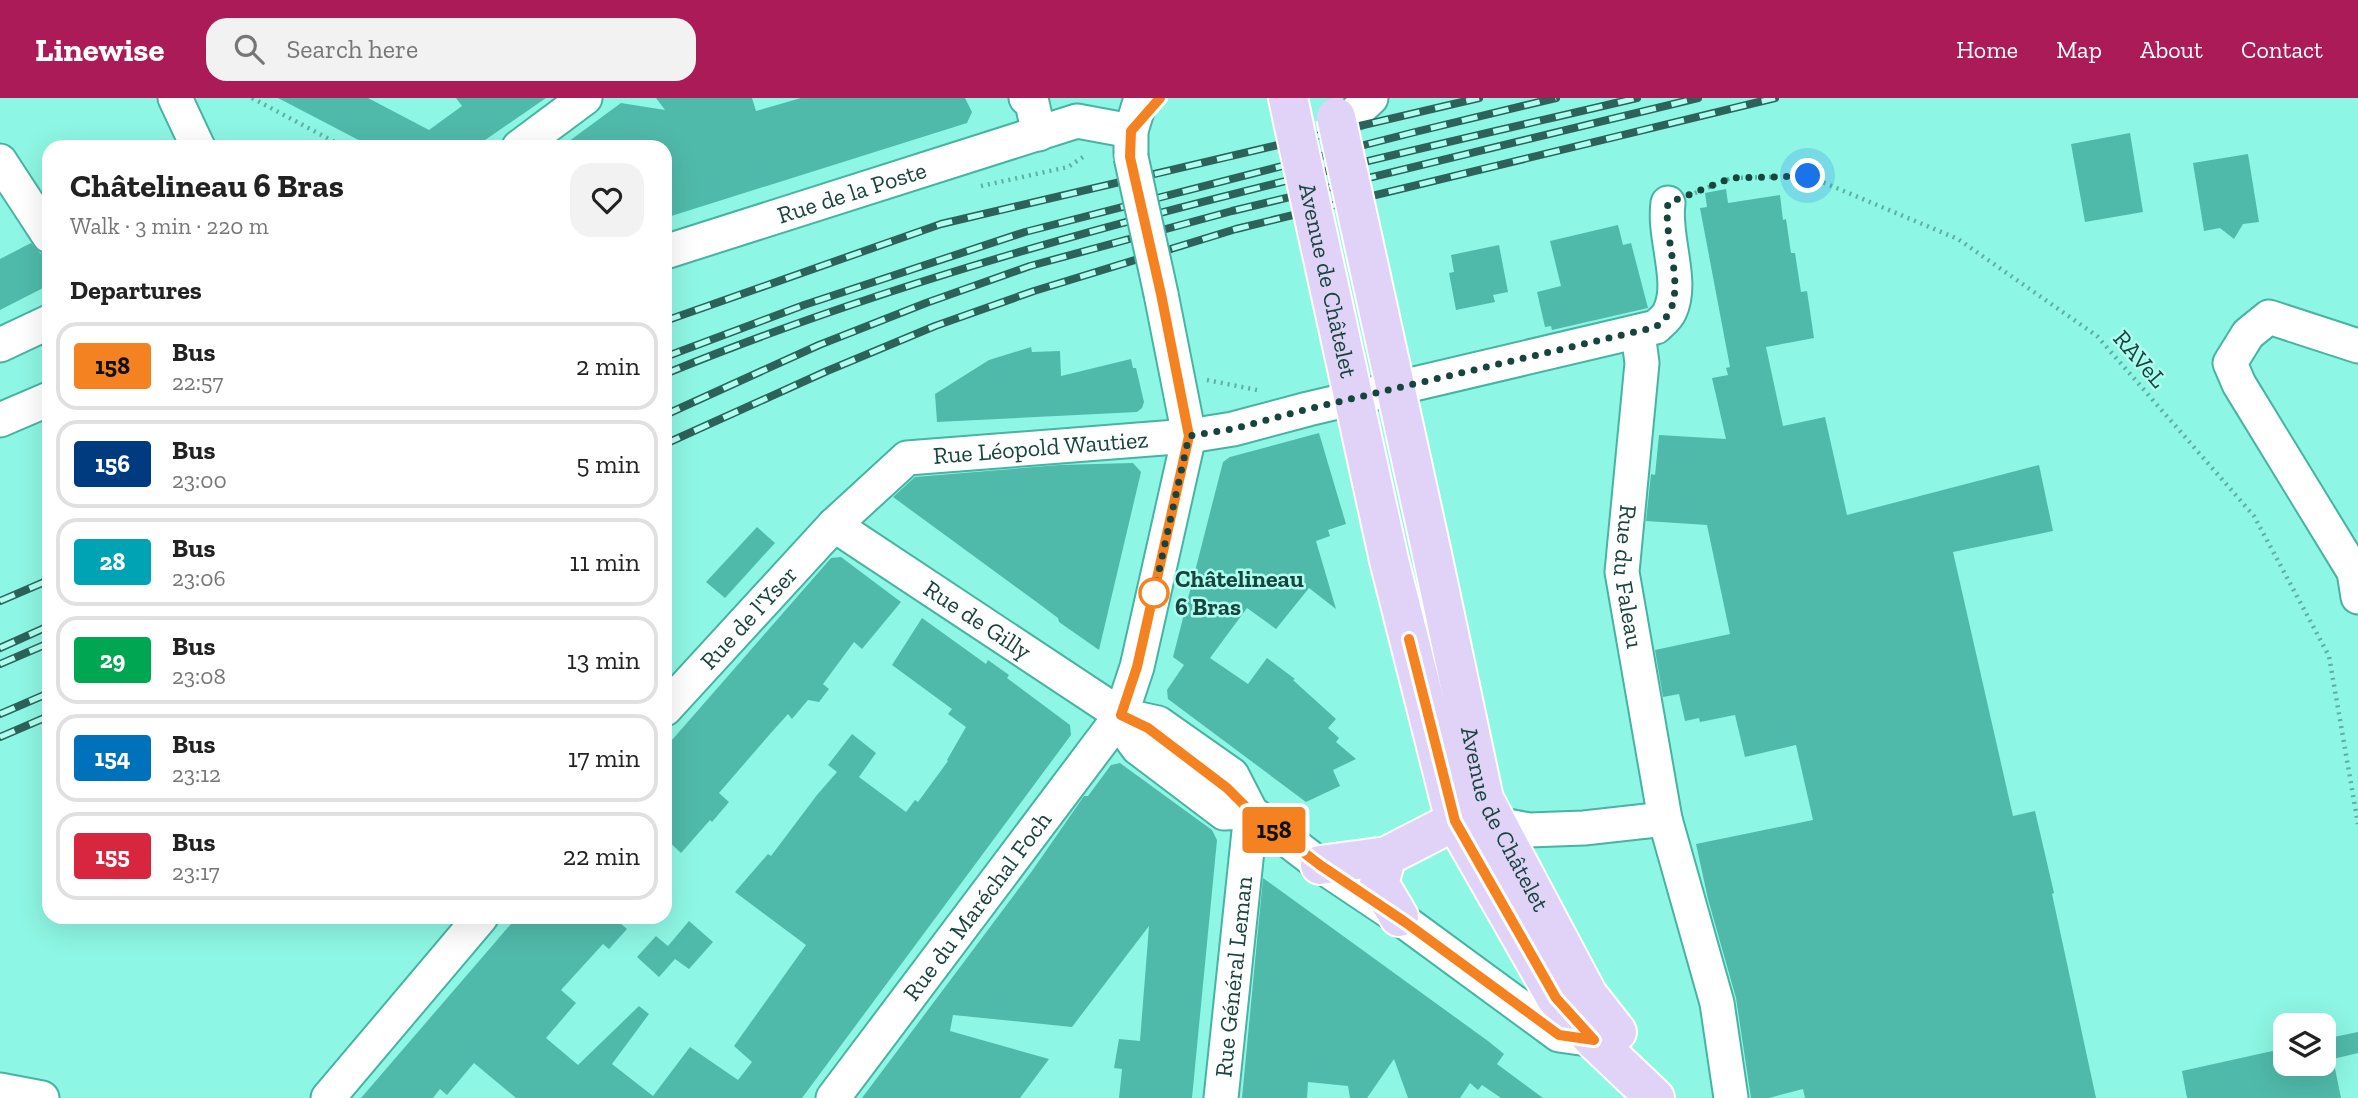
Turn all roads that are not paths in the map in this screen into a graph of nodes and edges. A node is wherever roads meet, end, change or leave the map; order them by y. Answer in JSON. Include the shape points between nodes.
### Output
{"nodes":[{"id":1,"x":175,"y":98,"type":"edge"},
{"id":2,"x":585,"y":98,"type":"edge"},
{"id":3,"x":1026,"y":98,"type":"edge"},
{"id":4,"x":1141,"y":98,"type":"edge"},
{"id":5,"x":1160,"y":98,"type":"edge"},
{"id":6,"x":1285,"y":107,"type":"edge"},
{"id":7,"x":1347,"y":116,"type":"edge"},
{"id":8,"x":1039,"y":134,"type":"junction"},
{"id":9,"x":195,"y":140,"type":"edge"},
{"id":10,"x":528,"y":140,"type":"edge"},
{"id":11,"x":1131,"y":144,"type":"junction"},
{"id":12,"x":0,"y":161,"type":"edge"},
{"id":13,"x":1668,"y":203,"type":"road end"},
{"id":14,"x":42,"y":225,"type":"edge"},
{"id":15,"x":672,"y":250,"type":"edge"},
{"id":16,"x":42,"y":325,"type":"edge"},
{"id":17,"x":1638,"y":332,"type":"junction"},
{"id":18,"x":0,"y":345,"type":"edge"},
{"id":19,"x":2358,"y":346,"type":"edge"},
{"id":20,"x":42,"y":402,"type":"edge"},
{"id":21,"x":0,"y":421,"type":"edge"},
{"id":22,"x":1189,"y":436,"type":"junction"},
{"id":23,"x":834,"y":525,"type":"junction"},
{"id":24,"x":2358,"y":597,"type":"edge"},
{"id":25,"x":672,"y":701,"type":"edge"},
{"id":26,"x":1121,"y":715,"type":"junction"},
{"id":27,"x":1251,"y":812,"type":"junction"},
{"id":28,"x":1665,"y":819,"type":"junction"},
{"id":29,"x":1455,"y":821,"type":"junction"},
{"id":30,"x":1497,"y":824,"type":"junction"},
{"id":31,"x":1387,"y":856,"type":"junction"},
{"id":32,"x":1320,"y":865,"type":"junction"},
{"id":33,"x":1399,"y":917,"type":"junction"},
{"id":34,"x":475,"y":924,"type":"edge"},
{"id":35,"x":1594,"y":1040,"type":"junction"},
{"id":36,"x":0,"y":1090,"type":"edge"},
{"id":37,"x":42,"y":1098,"type":"edge"},
{"id":38,"x":328,"y":1098,"type":"edge"},
{"id":39,"x":832,"y":1098,"type":"edge"},
{"id":40,"x":1221,"y":1098,"type":"edge"},
{"id":41,"x":1655,"y":1098,"type":"edge"},
{"id":42,"x":1667,"y":1098,"type":"edge"},
{"id":43,"x":1731,"y":1098,"type":"edge"}],
"edges":[{"from":1,"to":9,"type":"street"},
{"from":2,"to":10,"type":"street"},
{"from":3,"to":8,"type":"street","via":[[1032,103]]},
{"from":4,"to":11,"type":"street"},
{"from":5,"to":11,"type":"street"},
{"from":6,"to":29,"type":"main road","name":"Avenue de Châtelet","bridge":true,"via":[[1389,560]]},
{"from":7,"to":30,"type":"main road","name":"Avenue de Châtelet","bridge":true,"via":[[1483,799]]},
{"from":8,"to":11,"type":"street","name":"Rue de la Poste","via":[[1077,121]]},
{"from":8,"to":15,"type":"street","name":"Rue de la Poste"},
{"from":11,"to":22,"type":"street","bridge":true},
{"from":12,"to":14,"type":"street"},
{"from":13,"to":17,"type":"street","name":"Rue Léopold Wautiez","via":[[1676,295],[1669,314],[1656,327]]},
{"from":16,"to":18,"type":"street"},
{"from":17,"to":22,"type":"street","name":"Rue Léopold Wautiez"},
{"from":17,"to":28,"type":"street","name":"Rue du Faleau","via":[[1642,363],[1622,572]]},
{"from":19,"to":24,"type":"street","via":[[2269,317],[2248,334],[2230,363],[2354,572]]},
{"from":20,"to":21,"type":"street"},
{"from":22,"to":23,"type":"street","name":"Rue Léopold Wautiez","via":[[907,458]]},
{"from":22,"to":26,"type":"street","name":"Rue du Maréchal Foch","via":[[1137,667]]},
{"from":23,"to":25,"type":"street","name":"Rue de l'Yser"},
{"from":23,"to":26,"type":"street","name":"Rue de Gilly"},
{"from":26,"to":27,"type":"street","name":"Rue de Gilly","via":[[1158,723],[1232,775]]},
{"from":26,"to":39,"type":"street","name":"Rue du Maréchal Foch"},
{"from":27,"to":32,"type":"street","name":"Rue de Gilly"},
{"from":27,"to":40,"type":"street","name":"Rue Général Leman"},
{"from":28,"to":30,"type":"street","via":[[1529,830]]},
{"from":28,"to":43,"type":"street","name":"Rue du Faleau","via":[[1717,1003]]},
{"from":29,"to":30,"type":"main road"},
{"from":29,"to":31,"type":"main road"},
{"from":29,"to":35,"type":"main road","name":"Avenue de Châtelet","via":[[1556,998]]},
{"from":30,"to":42,"type":"main road","name":"Avenue de Châtelet","via":[[1588,995]]},
{"from":31,"to":32,"type":"main road"},
{"from":31,"to":33,"type":"main road","via":[[1379,883]]},
{"from":32,"to":33,"type":"street","name":"Rue de Gilly"},
{"from":33,"to":35,"type":"street","name":"Rue de Gilly","via":[[1559,1035]]},
{"from":34,"to":38,"type":"street"},
{"from":35,"to":41,"type":"main road","name":"Avenue de Châtelet"},
{"from":36,"to":37,"type":"street"}]}
